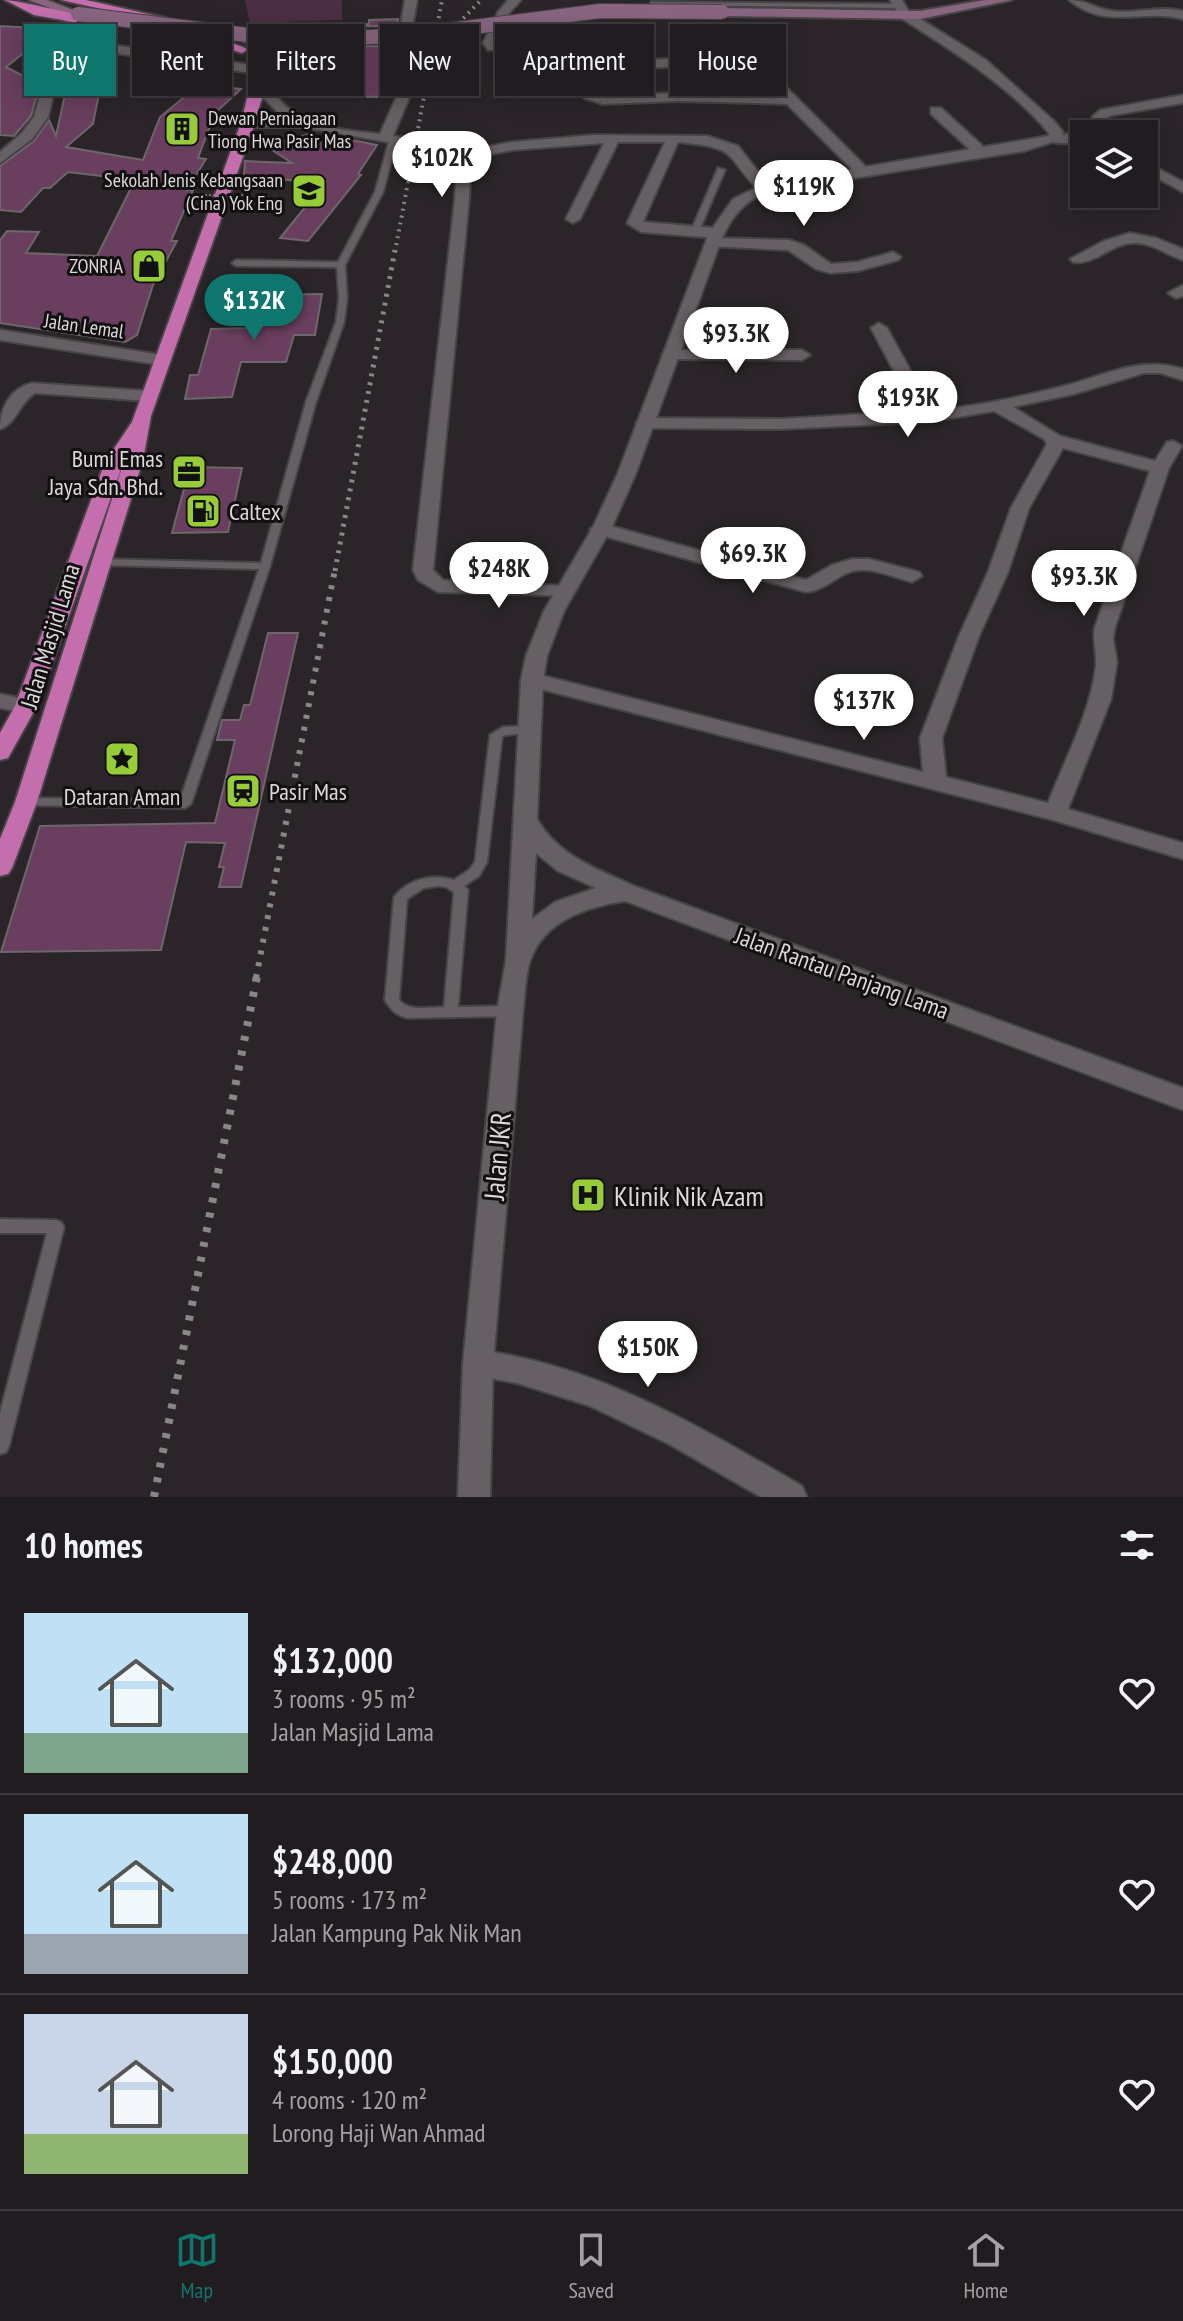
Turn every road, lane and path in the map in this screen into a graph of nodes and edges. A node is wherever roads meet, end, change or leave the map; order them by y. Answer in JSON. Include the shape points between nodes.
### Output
{"nodes":[{"id":1,"x":11,"y":0,"type":"edge"},
{"id":2,"x":35,"y":0,"type":"edge"},
{"id":3,"x":67,"y":0,"type":"edge"},
{"id":4,"x":411,"y":0,"type":"edge"},
{"id":5,"x":515,"y":0,"type":"edge"},
{"id":6,"x":1006,"y":0,"type":"edge"},
{"id":7,"x":1075,"y":0,"type":"edge"},
{"id":8,"x":653,"y":3,"type":"dead end"},
{"id":9,"x":900,"y":7,"type":"edge"},
{"id":10,"x":1183,"y":15,"type":"edge"},
{"id":11,"x":75,"y":16,"type":"junction"},
{"id":12,"x":931,"y":21,"type":"junction"},
{"id":13,"x":72,"y":24,"type":"edge"},
{"id":14,"x":196,"y":24,"type":"edge"},
{"id":15,"x":407,"y":24,"type":"edge"},
{"id":16,"x":498,"y":24,"type":"edge"},
{"id":17,"x":495,"y":31,"type":"edge"},
{"id":18,"x":495,"y":47,"type":"edge"},
{"id":19,"x":116,"y":50,"type":"edge"},
{"id":20,"x":248,"y":54,"type":"edge"},
{"id":21,"x":248,"y":69,"type":"edge"},
{"id":22,"x":46,"y":96,"type":"edge"},
{"id":23,"x":255,"y":96,"type":"edge"},
{"id":24,"x":270,"y":96,"type":"edge"},
{"id":25,"x":405,"y":96,"type":"edge"},
{"id":26,"x":1183,"y":99,"type":"edge"},
{"id":27,"x":789,"y":100,"type":"junction"},
{"id":28,"x":936,"y":111,"type":"dead end"},
{"id":29,"x":1099,"y":120,"type":"edge"},
{"id":30,"x":248,"y":123,"type":"junction"},
{"id":31,"x":302,"y":123,"type":"junction"},
{"id":32,"x":1070,"y":138,"type":"edge"},
{"id":33,"x":673,"y":139,"type":"junction"},
{"id":34,"x":1055,"y":139,"type":"junction"},
{"id":35,"x":389,"y":140,"type":"junction"},
{"id":36,"x":612,"y":140,"type":"junction"},
{"id":37,"x":982,"y":153,"type":"junction"},
{"id":38,"x":458,"y":157,"type":"junction"},
{"id":39,"x":0,"y":159,"type":"edge"},
{"id":40,"x":1158,"y":167,"type":"edge"},
{"id":41,"x":1183,"y":168,"type":"edge"},
{"id":42,"x":721,"y":170,"type":"dead end"},
{"id":43,"x":863,"y":172,"type":"junction"},
{"id":44,"x":1158,"y":175,"type":"edge"},
{"id":45,"x":764,"y":188,"type":"junction"},
{"id":46,"x":1183,"y":188,"type":"edge"},
{"id":47,"x":201,"y":195,"type":"dead end"},
{"id":48,"x":244,"y":195,"type":"dead end"},
{"id":49,"x":573,"y":219,"type":"dead end"},
{"id":50,"x":695,"y":231,"type":"junction"},
{"id":51,"x":714,"y":238,"type":"junction"},
{"id":52,"x":1183,"y":255,"type":"edge"},
{"id":53,"x":893,"y":257,"type":"dead end"},
{"id":54,"x":1078,"y":259,"type":"dead end"},
{"id":55,"x":236,"y":263,"type":"dead end"},
{"id":56,"x":341,"y":265,"type":"junction"},
{"id":57,"x":879,"y":328,"type":"dead end"},
{"id":58,"x":0,"y":335,"type":"edge"},
{"id":59,"x":670,"y":355,"type":"junction"},
{"id":60,"x":802,"y":355,"type":"dead end"},
{"id":61,"x":162,"y":360,"type":"junction"},
{"id":62,"x":1183,"y":375,"type":"edge"},
{"id":63,"x":145,"y":406,"type":"junction"},
{"id":64,"x":999,"y":406,"type":"junction"},
{"id":65,"x":927,"y":417,"type":"junction"},
{"id":66,"x":645,"y":423,"type":"junction"},
{"id":67,"x":0,"y":424,"type":"edge"},
{"id":68,"x":1054,"y":440,"type":"junction"},
{"id":69,"x":1173,"y":446,"type":"dead end"},
{"id":70,"x":1160,"y":468,"type":"junction"},
{"id":71,"x":116,"y":484,"type":"junction"},
{"id":72,"x":600,"y":529,"type":"junction"},
{"id":73,"x":100,"y":562,"type":"junction"},
{"id":74,"x":265,"y":566,"type":"junction"},
{"id":75,"x":912,"y":576,"type":"dead end"},
{"id":76,"x":564,"y":592,"type":"junction"},
{"id":77,"x":532,"y":680,"type":"junction"},
{"id":78,"x":0,"y":701,"type":"edge"},
{"id":79,"x":26,"y":706,"type":"junction"},
{"id":80,"x":528,"y":730,"type":"junction"},
{"id":81,"x":0,"y":753,"type":"edge"},
{"id":82,"x":935,"y":784,"type":"junction"},
{"id":83,"x":26,"y":802,"type":"junction"},
{"id":84,"x":1055,"y":813,"type":"junction"},
{"id":85,"x":524,"y":816,"type":"junction"},
{"id":86,"x":1183,"y":851,"type":"edge"},
{"id":87,"x":0,"y":868,"type":"edge"},
{"id":88,"x":456,"y":885,"type":"junction"},
{"id":89,"x":626,"y":892,"type":"junction"},
{"id":90,"x":518,"y":960,"type":"junction"},
{"id":91,"x":451,"y":1011,"type":"junction"},
{"id":92,"x":510,"y":1011,"type":"junction"},
{"id":93,"x":1183,"y":1099,"type":"edge"},
{"id":94,"x":0,"y":1226,"type":"edge"},
{"id":95,"x":478,"y":1364,"type":"junction"},
{"id":96,"x":0,"y":1446,"type":"edge"},
{"id":97,"x":474,"y":1497,"type":"edge"},
{"id":98,"x":791,"y":1497,"type":"edge"}],
"edges":[{"from":1,"to":11,"type":"highway","via":[[38,12]]},
{"from":2,"to":11,"type":"main road"},
{"from":3,"to":14,"type":"highway"},
{"from":4,"to":15,"type":"street"},
{"from":5,"to":16,"type":"street"},
{"from":6,"to":12,"type":"main road"},
{"from":7,"to":10,"type":"street","via":[[1108,15]]},
{"from":8,"to":9,"type":"lane"},
{"from":9,"to":11,"type":"main road","bridge":true,"via":[[600,11],[411,35],[330,39]]},
{"from":9,"to":12,"type":"street"},
{"from":11,"to":13,"type":"street"},
{"from":11,"to":20,"type":"highway","via":[[221,41]]},
{"from":12,"to":34,"type":"street","via":[[1022,97],[1056,132]]},
{"from":17,"to":18,"type":"street","via":[[489,43]]},
{"from":19,"to":21,"type":"street"},
{"from":22,"to":39,"type":"street","via":[[41,117]]},
{"from":23,"to":30,"type":"highway","name":"Jalan Masjid Lama"},
{"from":24,"to":31,"type":"street","via":[[282,113]]},
{"from":25,"to":35,"type":"street"},
{"from":26,"to":29,"type":"street","via":[[1105,113]]},
{"from":27,"to":27,"type":"street","via":[[603,100],[589,95],[584,75],[607,66],[740,59],[755,64]]},
{"from":27,"to":43,"type":"street"},
{"from":28,"to":37,"type":"street"},
{"from":30,"to":31,"type":"street"},
{"from":30,"to":61,"type":"highway","name":"Jalan Masjid Lama"},
{"from":31,"to":35,"type":"street"},
{"from":32,"to":34,"type":"street"},
{"from":33,"to":36,"type":"street"},
{"from":33,"to":45,"type":"street","via":[[730,146]]},
{"from":33,"to":50,"type":"street","via":[[635,223]]},
{"from":34,"to":37,"type":"street"},
{"from":35,"to":38,"type":"street","via":[[424,144]]},
{"from":35,"to":56,"type":"lane","via":[[379,192]]},
{"from":36,"to":38,"type":"street","via":[[513,144]]},
{"from":36,"to":49,"type":"street"},
{"from":37,"to":43,"type":"street"},
{"from":38,"to":76,"type":"street","via":[[462,199],[423,570],[438,586]]},
{"from":40,"to":41,"type":"street"},
{"from":42,"to":50,"type":"lane"},
{"from":43,"to":45,"type":"street"},
{"from":44,"to":46,"type":"street"},
{"from":45,"to":51,"type":"street","name":"Jalan JKR","via":[[731,206]]},
{"from":47,"to":48,"type":"path","bridge":true},
{"from":50,"to":51,"type":"street"},
{"from":51,"to":53,"type":"street","via":[[796,246],[820,265],[833,268]]},
{"from":51,"to":59,"type":"street","name":"Jalan JKR"},
{"from":52,"to":54,"type":"street","via":[[1133,235]]},
{"from":55,"to":56,"type":"lane"},
{"from":56,"to":74,"type":"lane","via":[[340,322],[311,402]]},
{"from":57,"to":65,"type":"street"},
{"from":58,"to":61,"type":"street","name":"Jalan Lemal"},
{"from":59,"to":60,"type":"street"},
{"from":59,"to":66,"type":"street","name":"Jalan JKR"},
{"from":61,"to":63,"type":"highway","name":"Jalan Masjid Lama"},
{"from":62,"to":64,"type":"street","via":[[1143,368]]},
{"from":63,"to":67,"type":"street","via":[[32,388]]},
{"from":63,"to":71,"type":"highway","name":"Jalan Masjid Lama"},
{"from":64,"to":65,"type":"street"},
{"from":64,"to":68,"type":"street"},
{"from":65,"to":66,"type":"street"},
{"from":66,"to":72,"type":"street","name":"Jalan JKR"},
{"from":68,"to":70,"type":"street"},
{"from":68,"to":82,"type":"street","via":[[1020,508],[931,738]]},
{"from":69,"to":70,"type":"street"},
{"from":70,"to":84,"type":"street","via":[[1105,627],[1107,662],[1100,699]]},
{"from":71,"to":73,"type":"highway","name":"Jalan Masjid Lama"},
{"from":71,"to":79,"type":"highway","name":"Jalan Masjid Lama"},
{"from":72,"to":75,"type":"street","via":[[806,586],[827,581],[850,565]]},
{"from":72,"to":76,"type":"street","name":"Jalan JKR"},
{"from":73,"to":74,"type":"lane"},
{"from":73,"to":83,"type":"highway","name":"Jalan Masjid Lama"},
{"from":74,"to":83,"type":"lane","via":[[185,804]]},
{"from":76,"to":77,"type":"street","name":"Jalan JKR","via":[[540,641]]},
{"from":77,"to":80,"type":"street","name":"Jalan JKR"},
{"from":77,"to":82,"type":"street"},
{"from":78,"to":79,"type":"street"},
{"from":79,"to":81,"type":"highway","name":"Jalan Masjid Lama"},
{"from":80,"to":85,"type":"street","name":"Jalan JKR"},
{"from":80,"to":88,"type":"lane","via":[[496,735],[481,862]]},
{"from":82,"to":84,"type":"street"},
{"from":83,"to":87,"type":"highway","name":"Jalan Masjid Lama"},
{"from":84,"to":86,"type":"street"},
{"from":85,"to":89,"type":"street","name":"Jalan Rantau Panjang Lama","via":[[535,839],[556,860]]},
{"from":85,"to":90,"type":"street","name":"Jalan JKR"},
{"from":88,"to":91,"type":"lane","via":[[461,897]]},
{"from":88,"to":91,"type":"lane","via":[[421,883],[401,897],[392,1000],[407,1013]]},
{"from":89,"to":90,"type":"street","via":[[591,897],[558,912],[535,929]]},
{"from":89,"to":93,"type":"street","name":"Jalan Rantau Panjang Lama"},
{"from":90,"to":92,"type":"street","name":"Jalan JKR"},
{"from":91,"to":92,"type":"lane"},
{"from":92,"to":95,"type":"street","name":"Jalan JKR"},
{"from":94,"to":96,"type":"lane","via":[[56,1227]]},
{"from":95,"to":97,"type":"street","name":"Jalan JKR"},
{"from":95,"to":98,"type":"street","via":[[538,1373],[613,1402],[719,1454]]}]}
